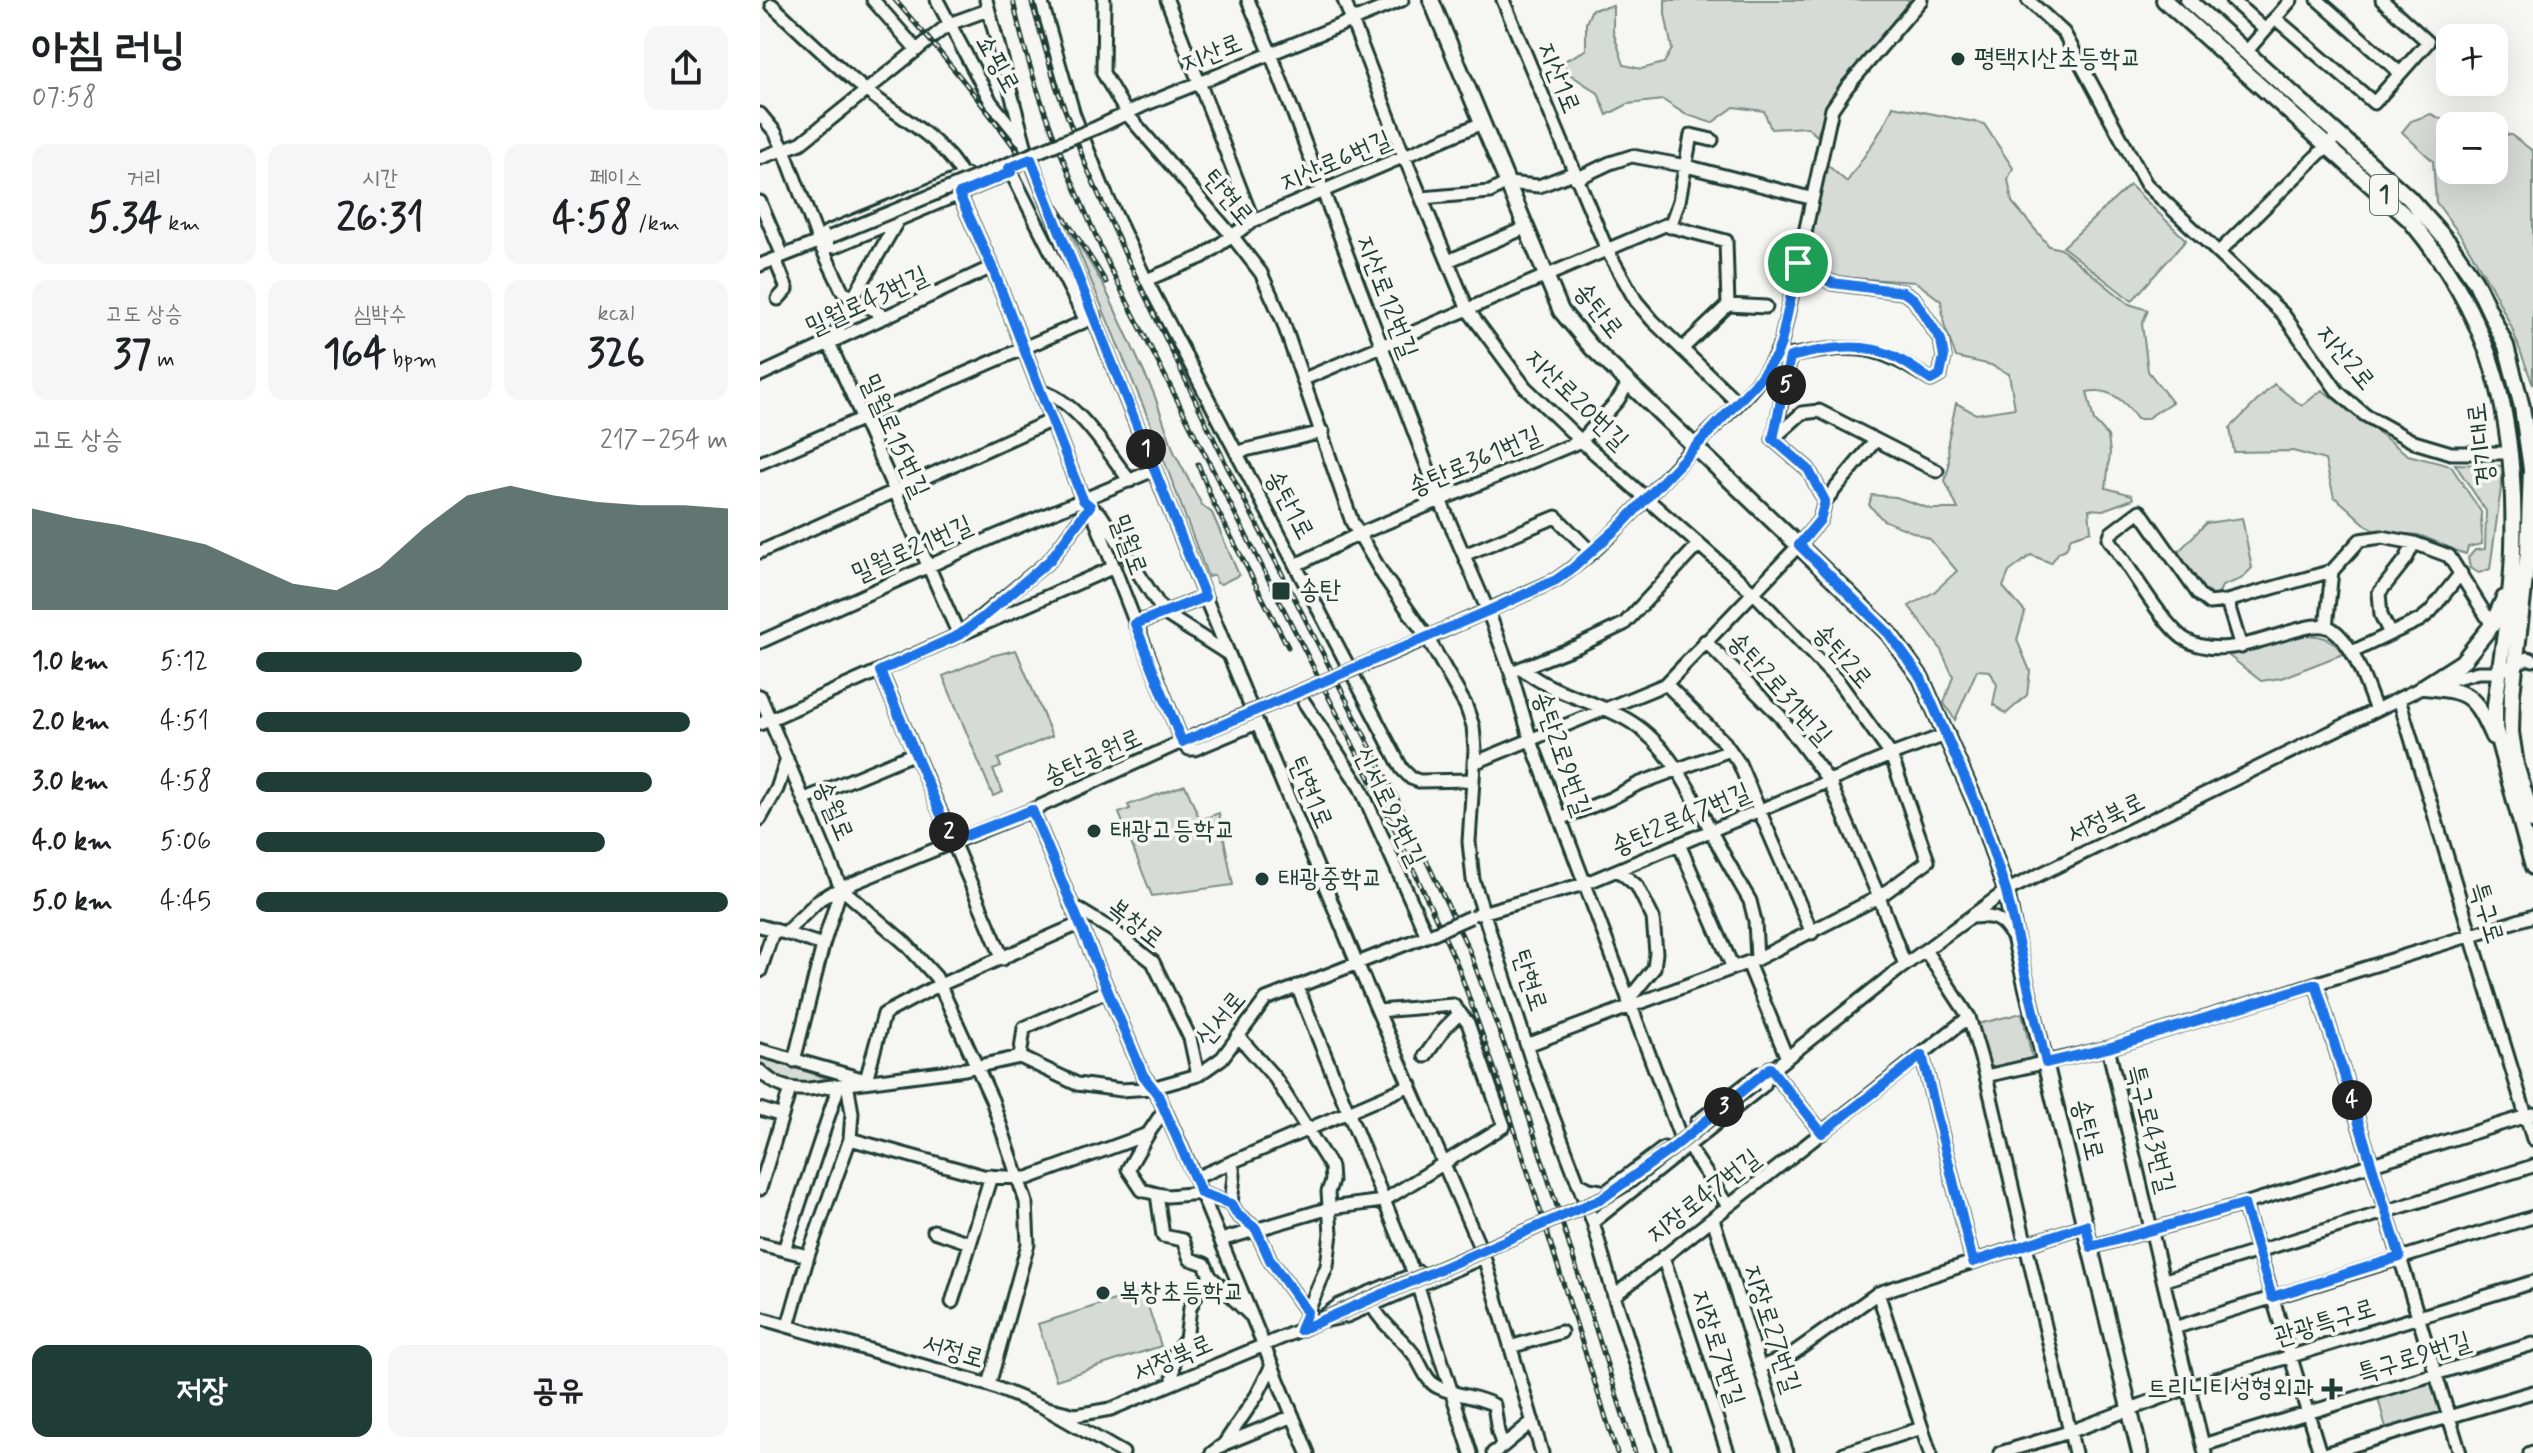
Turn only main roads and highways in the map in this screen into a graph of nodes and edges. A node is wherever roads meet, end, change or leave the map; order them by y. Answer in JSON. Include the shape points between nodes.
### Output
{"nodes":[{"id":1,"x":1431,"y":0,"type":"edge"},
{"id":2,"x":2164,"y":0,"type":"edge"},
{"id":3,"x":2188,"y":0,"type":"edge"},
{"id":4,"x":2518,"y":600,"type":"edge"},
{"id":5,"x":2499,"y":747,"type":"junction"},
{"id":6,"x":2533,"y":821,"type":"edge"},
{"id":7,"x":2533,"y":867,"type":"edge"},
{"id":8,"x":2140,"y":1453,"type":"edge"}],
"edges":[{"from":1,"to":8,"type":"main road","name":"송탄로","via":[[1561,311],[1592,348],[1889,634],[1921,678],[1980,813],[2006,891]]},
{"from":2,"to":4,"type":"main road","name":"경기대로","number":"1","via":[[2410,220],[2455,281],[2477,322],[2503,402],[2511,453]]},
{"from":3,"to":4,"type":"main road","name":"경기대로","number":"1","via":[[2409,198],[2475,281],[2506,346],[2531,469],[2528,552]]},
{"from":4,"to":5,"type":"main road","name":"경기대로","number":"1","via":[[2499,672]]},
{"from":4,"to":5,"type":"main road","via":[[2462,662],[2423,687],[2455,690],[2472,698]]},
{"from":4,"to":6,"type":"main road","name":"경기대로","number":"1","via":[[2511,732]]},
{"from":5,"to":7,"type":"main road","name":"경기대로","number":"1"}]}
